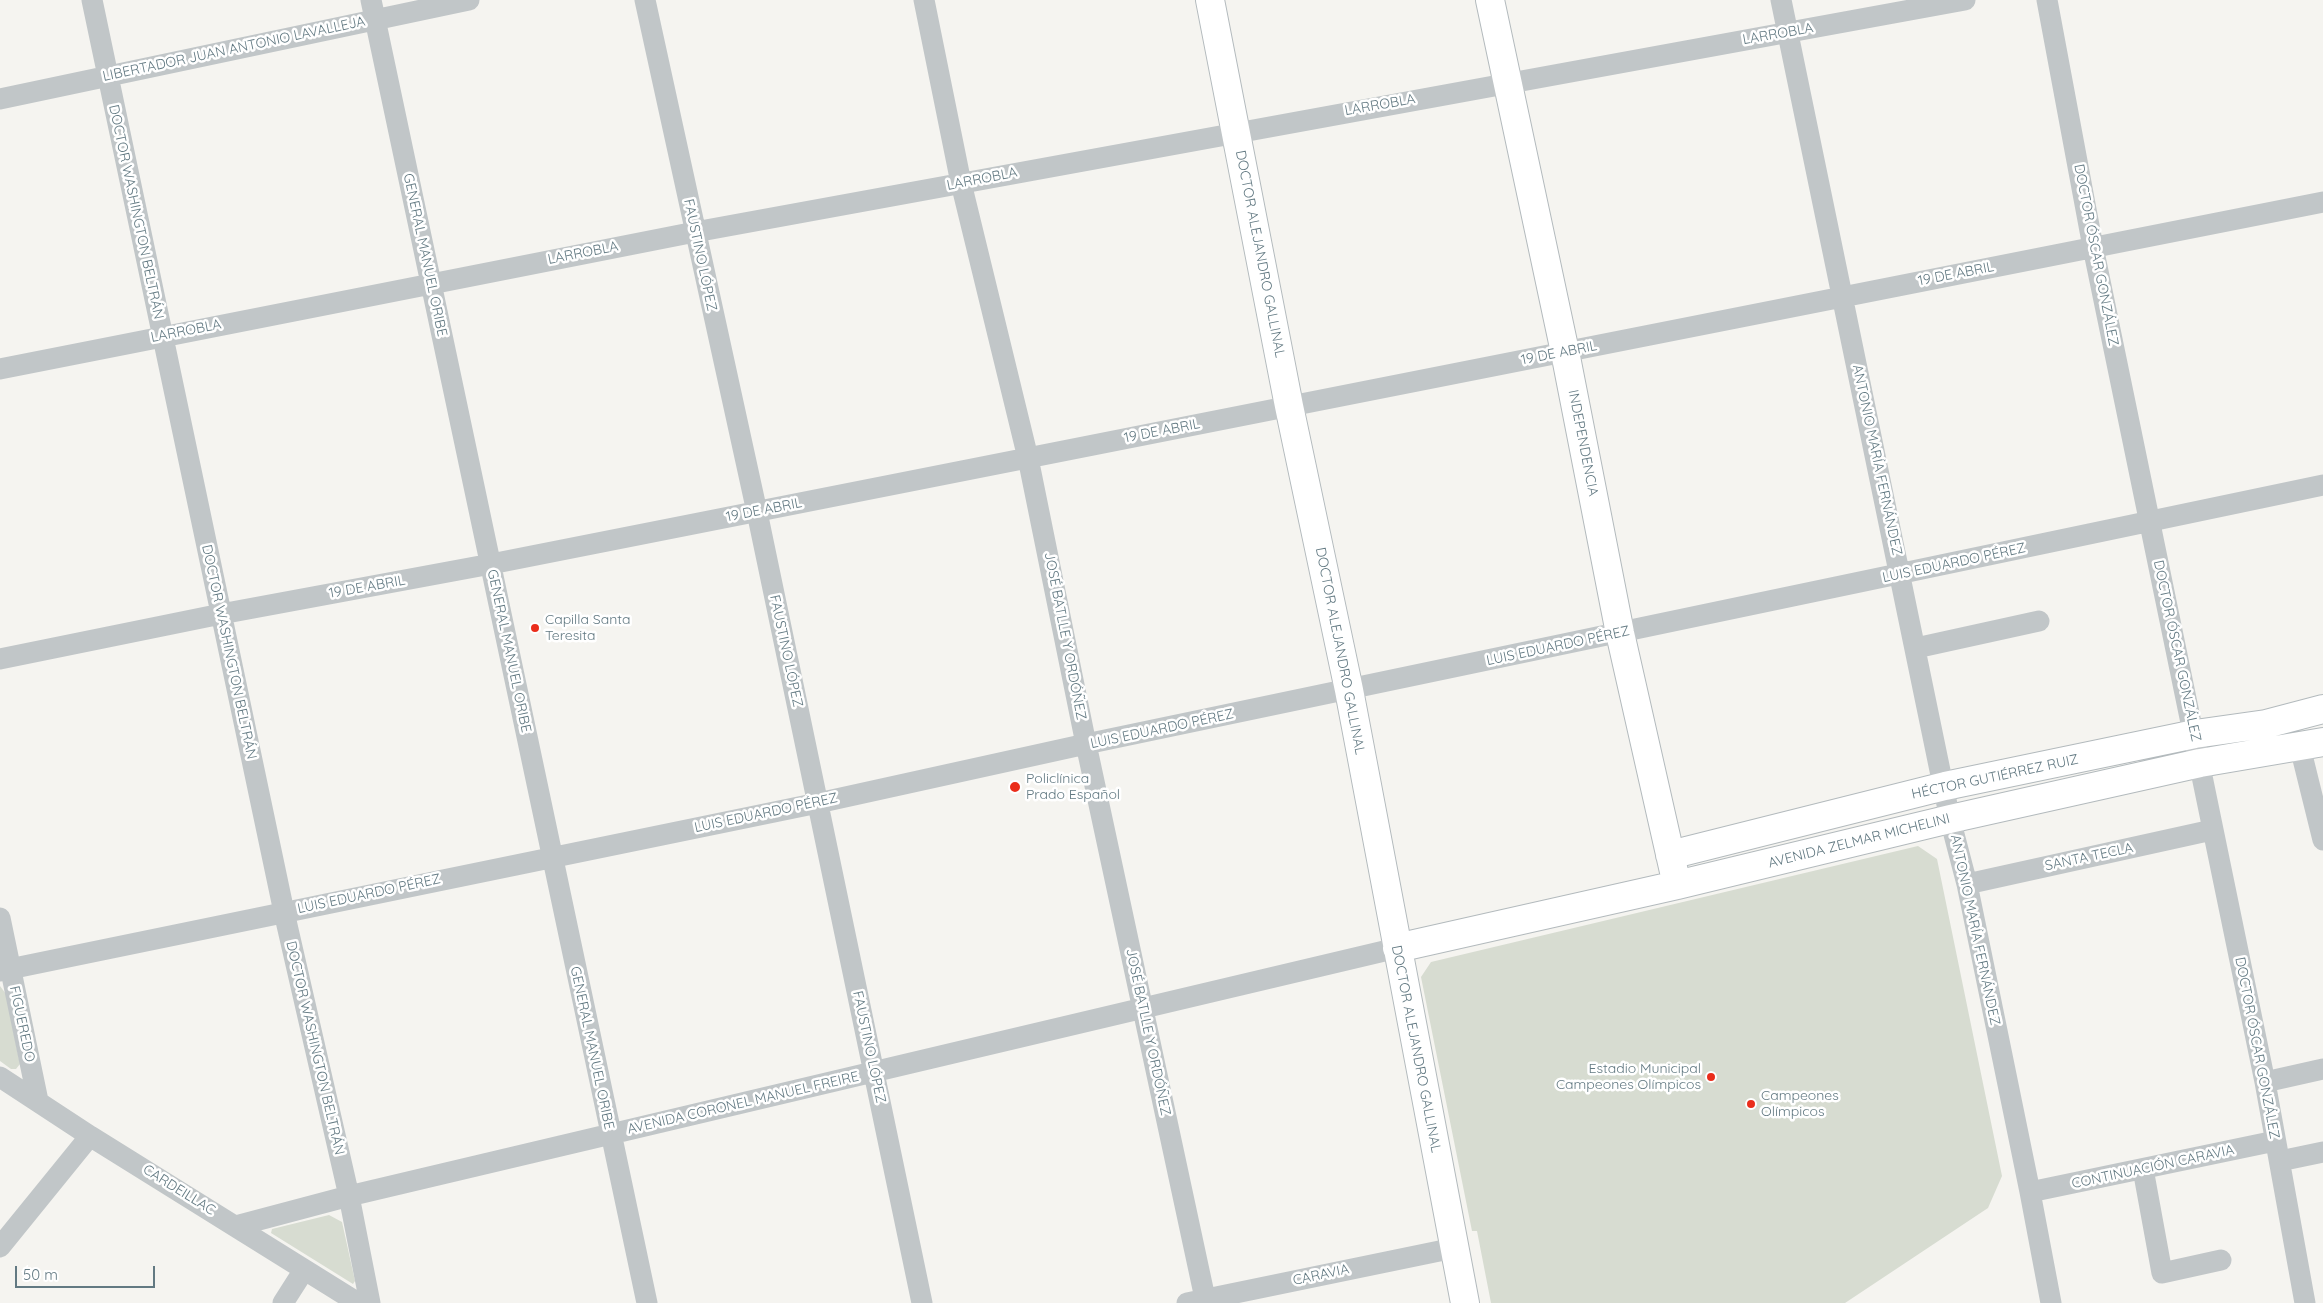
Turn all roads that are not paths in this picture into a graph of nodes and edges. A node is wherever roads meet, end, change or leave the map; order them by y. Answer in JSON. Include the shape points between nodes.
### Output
{"nodes":[{"id":1,"x":92,"y":0,"type":"edge"},
{"id":2,"x":469,"y":0,"type":"edge"},
{"id":3,"x":645,"y":0,"type":"edge"},
{"id":4,"x":924,"y":0,"type":"edge"},
{"id":5,"x":1210,"y":0,"type":"edge"},
{"id":6,"x":1490,"y":0,"type":"edge"},
{"id":7,"x":1781,"y":0,"type":"edge"},
{"id":8,"x":1965,"y":0,"type":"edge"},
{"id":9,"x":2047,"y":0,"type":"edge"},
{"id":10,"x":373,"y":10,"type":"edge"},
{"id":11,"x":1788,"y":32,"type":"junction"},
{"id":12,"x":108,"y":75,"type":"junction"},
{"id":13,"x":1507,"y":82,"type":"junction"},
{"id":14,"x":0,"y":99,"type":"edge"},
{"id":15,"x":1236,"y":132,"type":"junction"},
{"id":16,"x":961,"y":183,"type":"junction"},
{"id":17,"x":2323,"y":202,"type":"edge"},
{"id":18,"x":695,"y":232,"type":"junction"},
{"id":19,"x":2094,"y":247,"type":"junction"},
{"id":20,"x":431,"y":282,"type":"junction"},
{"id":21,"x":1843,"y":297,"type":"junction"},
{"id":22,"x":162,"y":336,"type":"junction"},
{"id":23,"x":1564,"y":352,"type":"junction"},
{"id":24,"x":0,"y":369,"type":"edge"},
{"id":25,"x":1289,"y":406,"type":"junction"},
{"id":26,"x":1028,"y":458,"type":"junction"},
{"id":27,"x":2323,"y":485,"type":"edge"},
{"id":28,"x":757,"y":512,"type":"junction"},
{"id":29,"x":2151,"y":522,"type":"junction"},
{"id":30,"x":491,"y":564,"type":"junction"},
{"id":31,"x":1900,"y":574,"type":"junction"},
{"id":32,"x":221,"y":614,"type":"junction"},
{"id":33,"x":2039,"y":621,"type":"dead end"},
{"id":34,"x":1620,"y":633,"type":"junction"},
{"id":35,"x":1916,"y":648,"type":"junction"},
{"id":36,"x":0,"y":659,"type":"edge"},
{"id":37,"x":1349,"y":690,"type":"junction"},
{"id":38,"x":2322,"y":710,"type":"edge"},
{"id":39,"x":2266,"y":724,"type":"junction"},
{"id":40,"x":2195,"y":734,"type":"junction"},
{"id":41,"x":1086,"y":744,"type":"junction"},
{"id":42,"x":2311,"y":745,"type":"edge"},
{"id":43,"x":2200,"y":763,"type":"junction"},
{"id":44,"x":1945,"y":786,"type":"junction"},
{"id":45,"x":818,"y":803,"type":"junction"},
{"id":46,"x":1950,"y":818,"type":"junction"},
{"id":47,"x":2212,"y":830,"type":"junction"},
{"id":48,"x":2323,"y":840,"type":"edge"},
{"id":49,"x":1670,"y":855,"type":"junction"},
{"id":50,"x":552,"y":857,"type":"junction"},
{"id":51,"x":1967,"y":884,"type":"junction"},
{"id":52,"x":1677,"y":885,"type":"junction"},
{"id":53,"x":284,"y":912,"type":"junction"},
{"id":54,"x":0,"y":918,"type":"edge"},
{"id":55,"x":1397,"y":948,"type":"junction"},
{"id":56,"x":5,"y":970,"type":"edge"},
{"id":57,"x":1143,"y":1010,"type":"junction"},
{"id":58,"x":2323,"y":1069,"type":"edge"},
{"id":59,"x":875,"y":1072,"type":"junction"},
{"id":60,"x":0,"y":1077,"type":"edge"},
{"id":61,"x":2265,"y":1082,"type":"junction"},
{"id":62,"x":38,"y":1101,"type":"junction"},
{"id":63,"x":610,"y":1134,"type":"junction"},
{"id":64,"x":90,"y":1136,"type":"junction"},
{"id":65,"x":2277,"y":1152,"type":"junction"},
{"id":66,"x":2323,"y":1152,"type":"edge"},
{"id":67,"x":2142,"y":1169,"type":"junction"},
{"id":68,"x":2030,"y":1192,"type":"junction"},
{"id":69,"x":349,"y":1196,"type":"junction"},
{"id":70,"x":236,"y":1226,"type":"junction"},
{"id":71,"x":0,"y":1247,"type":"edge"},
{"id":72,"x":1454,"y":1248,"type":"junction"},
{"id":73,"x":2221,"y":1260,"type":"dead end"},
{"id":74,"x":304,"y":1270,"type":"junction"},
{"id":75,"x":1200,"y":1302,"type":"edge"},
{"id":76,"x":282,"y":1303,"type":"edge"},
{"id":77,"x":358,"y":1303,"type":"edge"},
{"id":78,"x":370,"y":1303,"type":"edge"},
{"id":79,"x":647,"y":1303,"type":"edge"},
{"id":80,"x":922,"y":1303,"type":"edge"},
{"id":81,"x":1465,"y":1303,"type":"edge"},
{"id":82,"x":2051,"y":1303,"type":"edge"},
{"id":83,"x":2305,"y":1303,"type":"edge"}],
"edges":[{"from":1,"to":12,"type":"street","name":"DOCTOR WASHINGTON BELTRÁN"},
{"from":2,"to":10,"type":"street","name":"LIBERTADOR JUAN ANTONIO LAVALLEJA"},
{"from":3,"to":18,"type":"street","name":"FAUSTINO LÓPEZ"},
{"from":4,"to":16,"type":"street","name":"JOSÉ BATLLE Y ORDÓÑEZ"},
{"from":5,"to":15,"type":"street","name":"DOCTOR ALEJANDRO GALLINAL"},
{"from":6,"to":13,"type":"street","name":"INDEPENDENCIA"},
{"from":7,"to":11,"type":"street","name":"ANTONIO MARÍA FERNÁNDEZ"},
{"from":8,"to":11,"type":"street","name":"LARROBLA"},
{"from":9,"to":19,"type":"street","name":"DOCTOR ÓSCAR GONZÁLEZ"},
{"from":10,"to":12,"type":"street","name":"LIBERTADOR JUAN ANTONIO LAVALLEJA"},
{"from":10,"to":20,"type":"street","name":"GENERAL MANUEL ORIBE"},
{"from":11,"to":13,"type":"street","name":"LARROBLA"},
{"from":11,"to":21,"type":"street","name":"ANTONIO MARÍA FERNÁNDEZ"},
{"from":12,"to":14,"type":"street","name":"LIBERTADOR JUAN ANTONIO LAVALLEJA"},
{"from":12,"to":22,"type":"street","name":"DOCTOR WASHINGTON BELTRÁN"},
{"from":13,"to":15,"type":"street","name":"LARROBLA"},
{"from":13,"to":23,"type":"street","name":"INDEPENDENCIA"},
{"from":15,"to":16,"type":"street","name":"LARROBLA"},
{"from":15,"to":25,"type":"street","name":"DOCTOR ALEJANDRO GALLINAL"},
{"from":16,"to":18,"type":"street","name":"LARROBLA"},
{"from":16,"to":26,"type":"street","name":"JOSÉ BATLLE Y ORDÓÑEZ"},
{"from":17,"to":19,"type":"street","name":"19 DE ABRIL"},
{"from":18,"to":20,"type":"street","name":"LARROBLA"},
{"from":18,"to":28,"type":"street","name":"FAUSTINO LÓPEZ"},
{"from":19,"to":21,"type":"street","name":"19 DE ABRIL"},
{"from":19,"to":29,"type":"street","name":"DOCTOR ÓSCAR GONZÁLEZ"},
{"from":20,"to":22,"type":"street","name":"LARROBLA"},
{"from":20,"to":30,"type":"street","name":"GENERAL MANUEL ORIBE"},
{"from":21,"to":23,"type":"street","name":"19 DE ABRIL"},
{"from":21,"to":31,"type":"street","name":"ANTONIO MARÍA FERNÁNDEZ"},
{"from":22,"to":24,"type":"street","name":"LARROBLA"},
{"from":22,"to":32,"type":"street","name":"DOCTOR WASHINGTON BELTRÁN"},
{"from":23,"to":25,"type":"street","name":"19 DE ABRIL"},
{"from":23,"to":34,"type":"street","name":"INDEPENDENCIA"},
{"from":25,"to":26,"type":"street","name":"19 DE ABRIL"},
{"from":25,"to":37,"type":"street","name":"DOCTOR ALEJANDRO GALLINAL"},
{"from":26,"to":28,"type":"street","name":"19 DE ABRIL"},
{"from":26,"to":41,"type":"street","name":"JOSÉ BATLLE Y ORDÓÑEZ"},
{"from":27,"to":29,"type":"street","name":"LUIS EDUARDO PÉREZ"},
{"from":28,"to":30,"type":"street","name":"19 DE ABRIL"},
{"from":28,"to":45,"type":"street","name":"FAUSTINO LÓPEZ"},
{"from":29,"to":31,"type":"street","name":"LUIS EDUARDO PÉREZ"},
{"from":29,"to":40,"type":"street","name":"DOCTOR ÓSCAR GONZÁLEZ"},
{"from":30,"to":32,"type":"street","name":"19 DE ABRIL"},
{"from":30,"to":50,"type":"street","name":"GENERAL MANUEL ORIBE"},
{"from":31,"to":34,"type":"street","name":"LUIS EDUARDO PÉREZ"},
{"from":31,"to":35,"type":"street","name":"ANTONIO MARÍA FERNÁNDEZ"},
{"from":32,"to":36,"type":"street","name":"19 DE ABRIL"},
{"from":32,"to":53,"type":"street","name":"DOCTOR WASHINGTON BELTRÁN"},
{"from":33,"to":35,"type":"street"},
{"from":34,"to":37,"type":"street","name":"LUIS EDUARDO PÉREZ"},
{"from":34,"to":49,"type":"street","name":"INDEPENDENCIA"},
{"from":35,"to":44,"type":"street","name":"ANTONIO MARÍA FERNÁNDEZ"},
{"from":37,"to":41,"type":"street","name":"LUIS EDUARDO PÉREZ"},
{"from":37,"to":55,"type":"street","name":"DOCTOR ALEJANDRO GALLINAL"},
{"from":38,"to":39,"type":"street","name":"HÉCTOR GUTIÉRREZ RUIZ"},
{"from":38,"to":42,"type":"street"},
{"from":39,"to":40,"type":"street","name":"HÉCTOR GUTIÉRREZ RUIZ"},
{"from":39,"to":42,"type":"street"},
{"from":40,"to":43,"type":"street","name":"DOCTOR ÓSCAR GONZÁLEZ"},
{"from":40,"to":44,"type":"street","name":"HÉCTOR GUTIÉRREZ RUIZ"},
{"from":41,"to":45,"type":"street","name":"LUIS EDUARDO PÉREZ"},
{"from":41,"to":57,"type":"street","name":"JOSÉ BATLLE Y ORDÓÑEZ"},
{"from":42,"to":43,"type":"street","name":"AVENIDA ZELMAR MICHELINI"},
{"from":42,"to":48,"type":"street"},
{"from":43,"to":46,"type":"street","name":"AVENIDA ZELMAR MICHELINI"},
{"from":43,"to":47,"type":"street","name":"DOCTOR ÓSCAR GONZÁLEZ"},
{"from":44,"to":46,"type":"street","name":"ANTONIO MARÍA FERNÁNDEZ"},
{"from":44,"to":49,"type":"street","name":"HÉCTOR GUTIÉRREZ RUIZ"},
{"from":45,"to":50,"type":"street","name":"LUIS EDUARDO PÉREZ"},
{"from":45,"to":59,"type":"street","name":"FAUSTINO LÓPEZ"},
{"from":46,"to":51,"type":"street","name":"ANTONIO MARÍA FERNÁNDEZ"},
{"from":46,"to":52,"type":"street","name":"AVENIDA ZELMAR MICHELINI"},
{"from":47,"to":51,"type":"street","name":"SANTA TECLA"},
{"from":47,"to":61,"type":"street","name":"DOCTOR ÓSCAR GONZÁLEZ"},
{"from":49,"to":52,"type":"street","name":"INDEPENDENCIA"},
{"from":50,"to":53,"type":"street","name":"LUIS EDUARDO PÉREZ"},
{"from":50,"to":63,"type":"street","name":"GENERAL MANUEL ORIBE"},
{"from":51,"to":68,"type":"street","name":"ANTONIO MARÍA FERNÁNDEZ"},
{"from":52,"to":55,"type":"street","name":"AVENIDA ZELMAR MICHELINI"},
{"from":53,"to":56,"type":"street","name":"LUIS EDUARDO PÉREZ"},
{"from":53,"to":69,"type":"street","name":"DOCTOR WASHINGTON BELTRÁN"},
{"from":54,"to":56,"type":"street","name":"FIGUEREDO"},
{"from":55,"to":57,"type":"street","name":"AVENIDA CORONEL MANUEL FREIRE"},
{"from":55,"to":72,"type":"street","name":"DOCTOR ALEJANDRO GALLINAL"},
{"from":56,"to":62,"type":"street","name":"FIGUEREDO"},
{"from":57,"to":59,"type":"street","name":"AVENIDA CORONEL MANUEL FREIRE"},
{"from":57,"to":75,"type":"street","name":"JOSÉ BATLLE Y ORDÓÑEZ"},
{"from":58,"to":61,"type":"street"},
{"from":59,"to":63,"type":"street","name":"AVENIDA CORONEL MANUEL FREIRE"},
{"from":59,"to":80,"type":"street","name":"FAUSTINO LÓPEZ"},
{"from":60,"to":62,"type":"street","name":"CARDEILLAC"},
{"from":61,"to":65,"type":"street","name":"DOCTOR ÓSCAR GONZÁLEZ"},
{"from":62,"to":64,"type":"street","name":"CARDEILLAC"},
{"from":63,"to":69,"type":"street","name":"AVENIDA CORONEL MANUEL FREIRE"},
{"from":63,"to":79,"type":"street","name":"GENERAL MANUEL ORIBE"},
{"from":64,"to":70,"type":"street","name":"CARDEILLAC"},
{"from":64,"to":71,"type":"street"},
{"from":65,"to":66,"type":"street","name":"CONTINUACIÓN CARAVIA"},
{"from":65,"to":67,"type":"street","name":"CONTINUACIÓN CARAVIA"},
{"from":65,"to":83,"type":"street","name":"DOCTOR ÓSCAR GONZÁLEZ"},
{"from":67,"to":68,"type":"street","name":"CONTINUACIÓN CARAVIA"},
{"from":67,"to":73,"type":"street","via":[[2162,1273]]},
{"from":68,"to":82,"type":"street","name":"ANTONIO MARÍA FERNÁNDEZ"},
{"from":69,"to":70,"type":"street","name":"AVENIDA CORONEL MANUEL FREIRE"},
{"from":69,"to":78,"type":"street","name":"DOCTOR WASHINGTON BELTRÁN"},
{"from":70,"to":74,"type":"street","name":"CARDEILLAC"},
{"from":72,"to":75,"type":"street","name":"CARAVIA"},
{"from":72,"to":81,"type":"street","name":"DOCTOR ALEJANDRO GALLINAL"},
{"from":74,"to":76,"type":"street"},
{"from":74,"to":77,"type":"street","name":"CARDEILLAC"}]}
